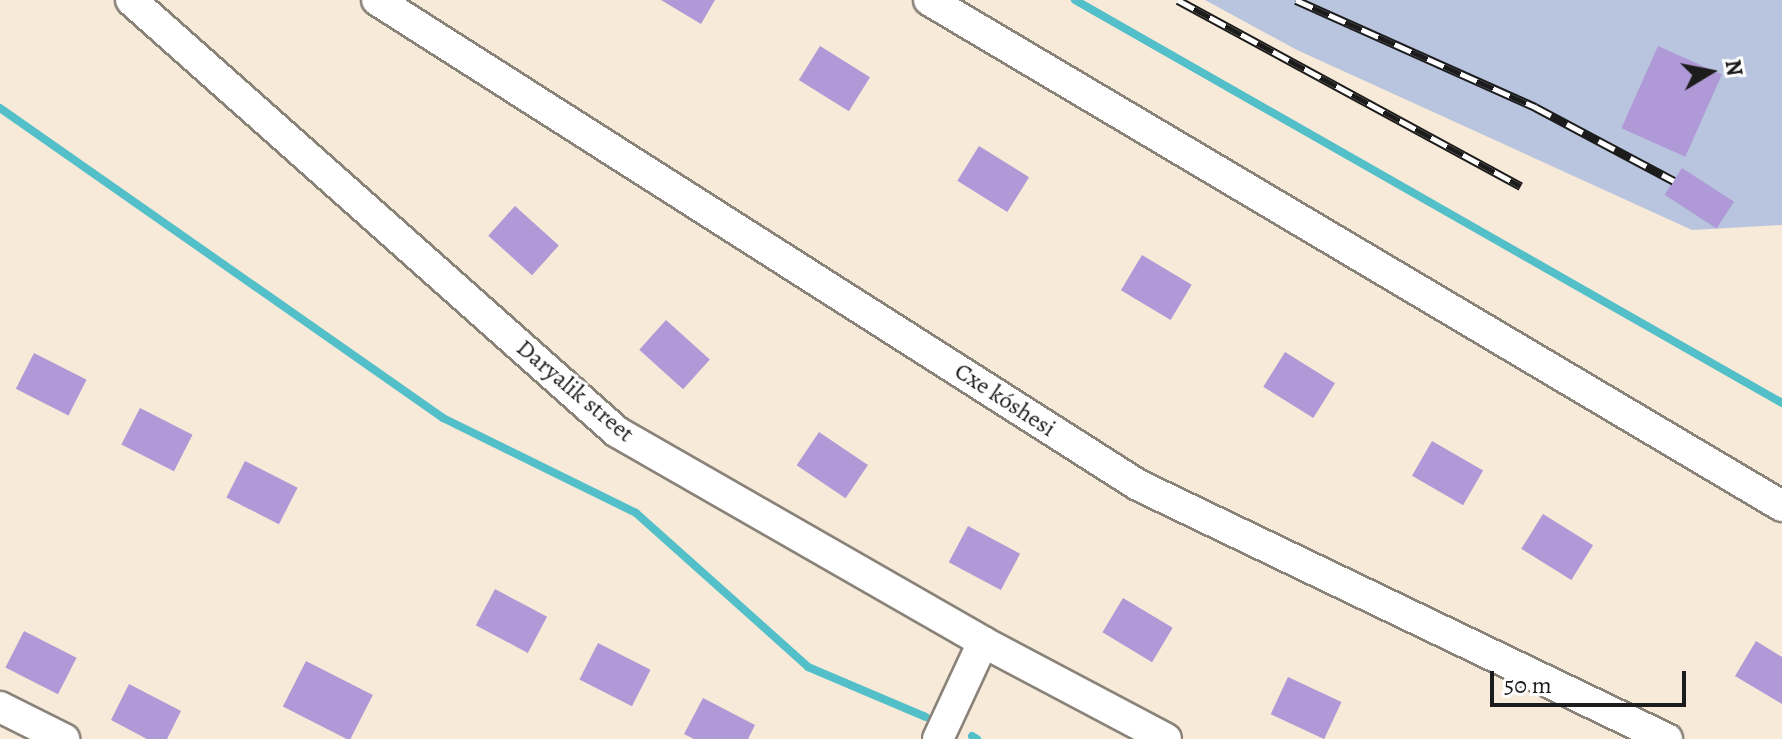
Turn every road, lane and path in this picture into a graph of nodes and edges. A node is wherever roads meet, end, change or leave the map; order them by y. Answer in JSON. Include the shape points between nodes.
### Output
{"nodes":[{"id":1,"x":131,"y":0,"type":"edge"},
{"id":2,"x":377,"y":0,"type":"edge"},
{"id":3,"x":929,"y":0,"type":"edge"},
{"id":4,"x":1782,"y":506,"type":"edge"},
{"id":5,"x":983,"y":642,"type":"junction"},
{"id":6,"x":0,"y":707,"type":"edge"},
{"id":7,"x":64,"y":739,"type":"edge"},
{"id":8,"x":938,"y":739,"type":"edge"},
{"id":9,"x":1166,"y":739,"type":"edge"},
{"id":10,"x":1667,"y":739,"type":"edge"}],
"edges":[{"from":1,"to":5,"type":"street","name":"Daryalik street","via":[[617,432]]},
{"from":2,"to":10,"type":"street","name":"Cxe kóshesi","via":[[1138,485]]},
{"from":3,"to":4,"type":"street"},
{"from":5,"to":8,"type":"street"},
{"from":5,"to":9,"type":"street","name":"Daryalik street"},
{"from":6,"to":7,"type":"street"}]}
